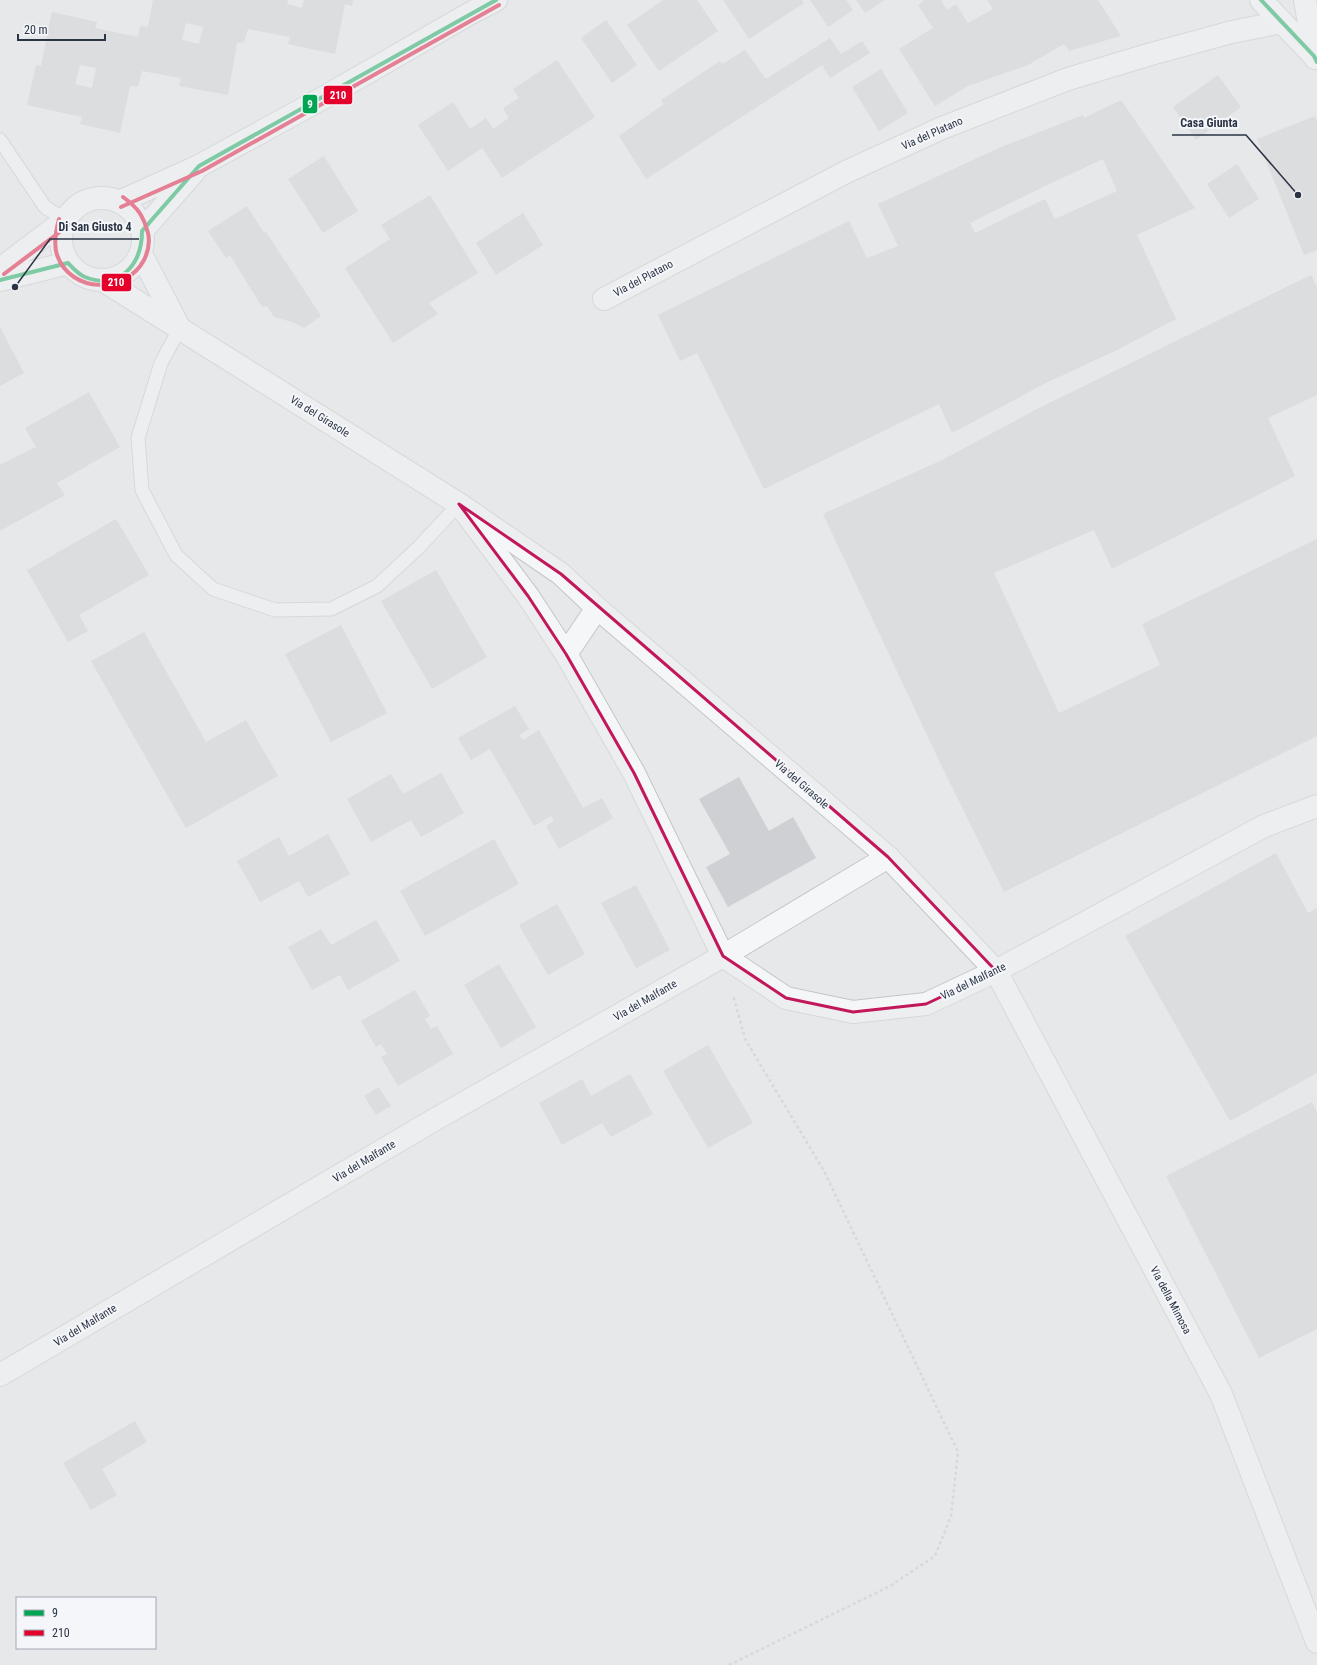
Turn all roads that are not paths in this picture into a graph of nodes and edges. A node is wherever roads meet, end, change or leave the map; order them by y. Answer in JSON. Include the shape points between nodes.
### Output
{"nodes":[{"id":1,"x":496,"y":0,"type":"edge"},
{"id":2,"x":1261,"y":0,"type":"edge"},
{"id":3,"x":1305,"y":0,"type":"edge"},
{"id":4,"x":1282,"y":22,"type":"junction"},
{"id":5,"x":1316,"y":59,"type":"edge"},
{"id":6,"x":0,"y":140,"type":"edge"},
{"id":7,"x":199,"y":166,"type":"junction"},
{"id":8,"x":119,"y":202,"type":"junction"},
{"id":9,"x":65,"y":220,"type":"junction"},
{"id":10,"x":142,"y":231,"type":"junction"},
{"id":11,"x":140,"y":254,"type":"junction"},
{"id":12,"x":68,"y":263,"type":"junction"},
{"id":13,"x":0,"y":269,"type":"edge"},
{"id":14,"x":0,"y":280,"type":"edge"},
{"id":15,"x":104,"y":281,"type":"junction"},
{"id":16,"x":604,"y":299,"type":"dead end"},
{"id":17,"x":180,"y":328,"type":"junction"},
{"id":18,"x":459,"y":504,"type":"junction"},
{"id":19,"x":597,"y":608,"type":"junction"},
{"id":20,"x":566,"y":654,"type":"junction"},
{"id":21,"x":1317,"y":806,"type":"edge"},
{"id":22,"x":888,"y":857,"type":"junction"},
{"id":23,"x":723,"y":956,"type":"junction"},
{"id":24,"x":996,"y":971,"type":"junction"},
{"id":25,"x":0,"y":1375,"type":"edge"},
{"id":26,"x":1317,"y":1642,"type":"edge"}],
"edges":[{"from":1,"to":7,"type":"street"},
{"from":2,"to":4,"type":"street"},
{"from":3,"to":5,"type":"street"},
{"from":4,"to":5,"type":"street"},
{"from":4,"to":16,"type":"street","name":"Via del Platano","via":[[1232,32],[1068,79],[942,128],[846,172]]},
{"from":6,"to":9,"type":"lane","via":[[45,207]]},
{"from":7,"to":8,"type":"street"},
{"from":7,"to":10,"type":"street"},
{"from":8,"to":9,"type":"street","via":[[105,198],[88,200],[76,207]]},
{"from":8,"to":10,"type":"street","via":[[133,212]]},
{"from":9,"to":12,"type":"street","via":[[60,241]]},
{"from":9,"to":13,"type":"street"},
{"from":10,"to":11,"type":"street"},
{"from":11,"to":15,"type":"street","via":[[127,272]]},
{"from":11,"to":17,"type":"street","name":"Via del Girasole"},
{"from":12,"to":14,"type":"street"},
{"from":12,"to":15,"type":"street","via":[[83,276]]},
{"from":15,"to":17,"type":"street","name":"Via del Girasole"},
{"from":17,"to":18,"type":"street","name":"Via del Girasole"},
{"from":17,"to":18,"type":"lane","via":[[161,363],[138,438],[142,490],[176,555],[212,589],[275,610],[331,608],[377,586],[418,548]]},
{"from":18,"to":19,"type":"street","name":"Via del Girasole","via":[[561,574]]},
{"from":18,"to":20,"type":"street","name":"Via del Girasole","via":[[528,596]]},
{"from":19,"to":20,"type":"street"},
{"from":19,"to":22,"type":"street","name":"Via del Girasole"},
{"from":20,"to":23,"type":"street","name":"Via del Girasole","via":[[634,773]]},
{"from":21,"to":24,"type":"street","name":"Via del Malfante","via":[[1264,826]]},
{"from":22,"to":23,"type":"street"},
{"from":22,"to":24,"type":"street","name":"Via del Girasole"},
{"from":23,"to":24,"type":"street","name":"Via del Malfante","via":[[786,998],[853,1012],[926,1004]]},
{"from":23,"to":25,"type":"street","name":"Via del Malfante","via":[[434,1120]]},
{"from":24,"to":26,"type":"street","name":"Via della Mimosa","via":[[1221,1394]]}]}
